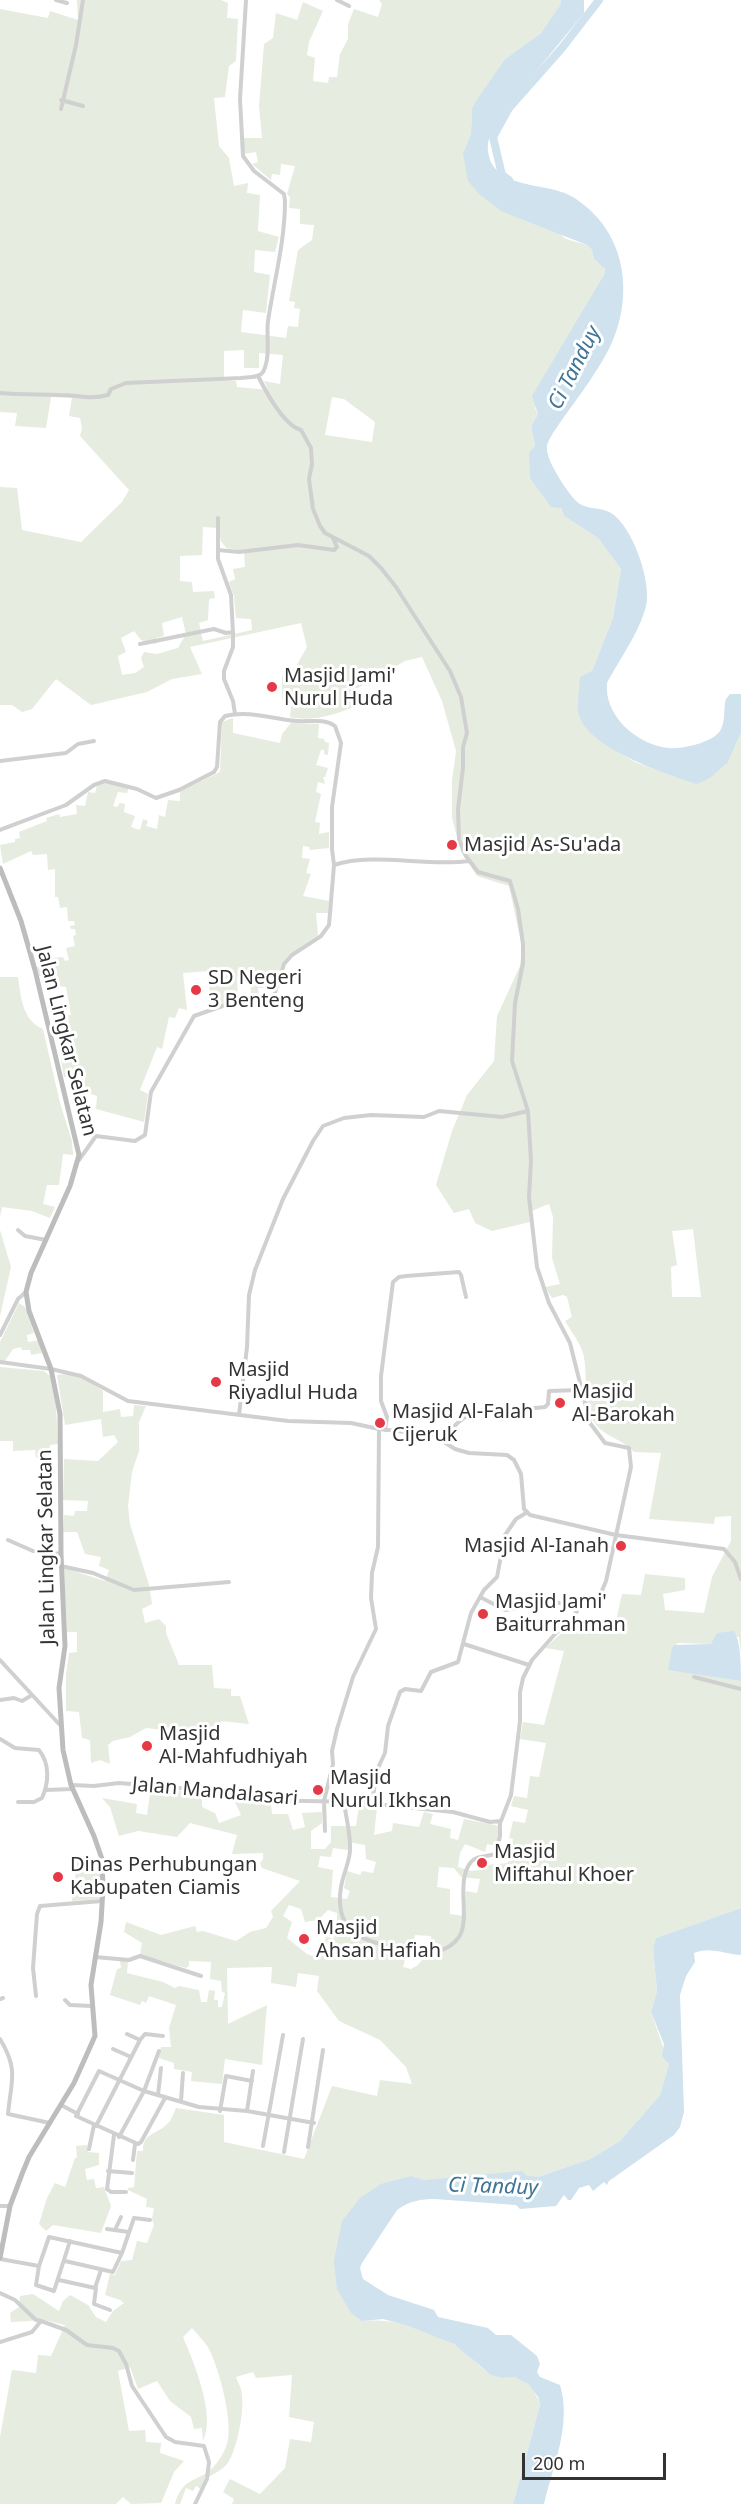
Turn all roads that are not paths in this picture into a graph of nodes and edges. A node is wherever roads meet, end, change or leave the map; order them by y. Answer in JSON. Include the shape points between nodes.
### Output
{"nodes":[{"id":1,"x":56,"y":0,"type":"edge"},
{"id":2,"x":83,"y":0,"type":"edge"},
{"id":3,"x":246,"y":0,"type":"edge"},
{"id":4,"x":337,"y":0,"type":"edge"},
{"id":5,"x":67,"y":3,"type":"dead end"},
{"id":6,"x":349,"y":6,"type":"dead end"},
{"id":7,"x":61,"y":100,"type":"junction"},
{"id":8,"x":83,"y":106,"type":"dead end"},
{"id":9,"x":60,"y":108,"type":"dead end"},
{"id":10,"x":258,"y":376,"type":"junction"},
{"id":11,"x":0,"y":393,"type":"edge"},
{"id":12,"x":218,"y":518,"type":"dead end"},
{"id":13,"x":331,"y":536,"type":"junction"},
{"id":14,"x":218,"y":550,"type":"junction"},
{"id":15,"x":233,"y":632,"type":"junction"},
{"id":16,"x":141,"y":644,"type":"dead end"},
{"id":17,"x":235,"y":714,"type":"junction"},
{"id":18,"x":94,"y":741,"type":"dead end"},
{"id":19,"x":0,"y":761,"type":"edge"},
{"id":20,"x":0,"y":830,"type":"edge"},
{"id":21,"x":469,"y":861,"type":"junction"},
{"id":22,"x":334,"y":865,"type":"junction"},
{"id":23,"x":0,"y":868,"type":"edge"},
{"id":24,"x":2,"y":877,"type":"edge"},
{"id":25,"x":528,"y":1111,"type":"junction"},
{"id":26,"x":79,"y":1161,"type":"junction"},
{"id":27,"x":18,"y":1230,"type":"dead end"},
{"id":28,"x":45,"y":1240,"type":"junction"},
{"id":29,"x":26,"y":1292,"type":"junction"},
{"id":30,"x":466,"y":1297,"type":"dead end"},
{"id":31,"x":0,"y":1335,"type":"edge"},
{"id":32,"x":0,"y":1362,"type":"edge"},
{"id":33,"x":51,"y":1369,"type":"junction"},
{"id":34,"x":580,"y":1390,"type":"junction"},
{"id":35,"x":239,"y":1415,"type":"junction"},
{"id":36,"x":379,"y":1429,"type":"junction"},
{"id":37,"x":385,"y":1430,"type":"junction"},
{"id":38,"x":444,"y":1442,"type":"junction"},
{"id":39,"x":526,"y":1513,"type":"junction"},
{"id":40,"x":616,"y":1535,"type":"junction"},
{"id":41,"x":8,"y":1540,"type":"dead end"},
{"id":42,"x":61,"y":1554,"type":"junction"},
{"id":43,"x":62,"y":1566,"type":"junction"},
{"id":44,"x":741,"y":1579,"type":"edge"},
{"id":45,"x":229,"y":1582,"type":"dead end"},
{"id":46,"x":480,"y":1597,"type":"junction"},
{"id":47,"x":582,"y":1607,"type":"junction"},
{"id":48,"x":464,"y":1644,"type":"junction"},
{"id":49,"x":0,"y":1660,"type":"edge"},
{"id":50,"x":529,"y":1665,"type":"junction"},
{"id":51,"x":694,"y":1677,"type":"dead end"},
{"id":52,"x":741,"y":1689,"type":"edge"},
{"id":53,"x":32,"y":1695,"type":"junction"},
{"id":54,"x":0,"y":1700,"type":"edge"},
{"id":55,"x":59,"y":1724,"type":"junction"},
{"id":56,"x":0,"y":1739,"type":"edge"},
{"id":57,"x":71,"y":1787,"type":"junction"},
{"id":58,"x":45,"y":1790,"type":"junction"},
{"id":59,"x":324,"y":1801,"type":"junction"},
{"id":60,"x":18,"y":1802,"type":"dead end"},
{"id":61,"x":344,"y":1802,"type":"junction"},
{"id":62,"x":372,"y":1803,"type":"junction"},
{"id":63,"x":500,"y":1821,"type":"junction"},
{"id":64,"x":325,"y":1831,"type":"dead end"},
{"id":65,"x":103,"y":1901,"type":"junction"},
{"id":66,"x":95,"y":1957,"type":"junction"},
{"id":67,"x":201,"y":1976,"type":"dead end"},
{"id":68,"x":36,"y":1996,"type":"dead end"},
{"id":69,"x":65,"y":2000,"type":"dead end"},
{"id":70,"x":92,"y":2006,"type":"junction"},
{"id":71,"x":127,"y":2034,"type":"dead end"},
{"id":72,"x":283,"y":2034,"type":"dead end"},
{"id":73,"x":163,"y":2036,"type":"dead end"},
{"id":74,"x":0,"y":2039,"type":"edge"},
{"id":75,"x":303,"y":2039,"type":"dead end"},
{"id":76,"x":140,"y":2040,"type":"junction"},
{"id":77,"x":113,"y":2049,"type":"dead end"},
{"id":78,"x":323,"y":2050,"type":"dead end"},
{"id":79,"x":159,"y":2051,"type":"dead end"},
{"id":80,"x":131,"y":2057,"type":"junction"},
{"id":81,"x":161,"y":2068,"type":"dead end"},
{"id":82,"x":253,"y":2071,"type":"dead end"},
{"id":83,"x":183,"y":2073,"type":"dead end"},
{"id":84,"x":118,"y":2080,"type":"junction"},
{"id":85,"x":252,"y":2081,"type":"junction"},
{"id":86,"x":144,"y":2091,"type":"junction"},
{"id":87,"x":158,"y":2095,"type":"junction"},
{"id":88,"x":165,"y":2098,"type":"junction"},
{"id":89,"x":180,"y":2101,"type":"junction"},
{"id":90,"x":62,"y":2105,"type":"junction"},
{"id":91,"x":220,"y":2110,"type":"junction"},
{"id":92,"x":247,"y":2111,"type":"junction"},
{"id":93,"x":78,"y":2114,"type":"junction"},
{"id":94,"x":268,"y":2115,"type":"junction"},
{"id":95,"x":290,"y":2119,"type":"junction"},
{"id":96,"x":51,"y":2123,"type":"junction"},
{"id":97,"x":313,"y":2123,"type":"junction"},
{"id":98,"x":95,"y":2126,"type":"junction"},
{"id":99,"x":114,"y":2135,"type":"junction"},
{"id":100,"x":119,"y":2137,"type":"junction"},
{"id":101,"x":135,"y":2144,"type":"junction"},
{"id":102,"x":263,"y":2146,"type":"dead end"},
{"id":103,"x":308,"y":2147,"type":"dead end"},
{"id":104,"x":89,"y":2149,"type":"dead end"},
{"id":105,"x":284,"y":2152,"type":"dead end"},
{"id":106,"x":133,"y":2160,"type":"dead end"},
{"id":107,"x":108,"y":2171,"type":"junction"},
{"id":108,"x":132,"y":2173,"type":"dead end"},
{"id":109,"x":126,"y":2192,"type":"dead end"},
{"id":110,"x":0,"y":2205,"type":"edge"},
{"id":111,"x":10,"y":2206,"type":"junction"},
{"id":112,"x":121,"y":2217,"type":"dead end"},
{"id":113,"x":150,"y":2220,"type":"dead end"},
{"id":114,"x":107,"y":2229,"type":"dead end"},
{"id":115,"x":115,"y":2230,"type":"junction"},
{"id":116,"x":129,"y":2232,"type":"junction"},
{"id":117,"x":70,"y":2241,"type":"junction"},
{"id":118,"x":122,"y":2253,"type":"junction"},
{"id":119,"x":0,"y":2258,"type":"edge"},
{"id":120,"x":65,"y":2261,"type":"junction"},
{"id":121,"x":39,"y":2266,"type":"junction"},
{"id":122,"x":101,"y":2270,"type":"junction"},
{"id":123,"x":59,"y":2280,"type":"junction"},
{"id":124,"x":96,"y":2288,"type":"junction"},
{"id":125,"x":0,"y":2293,"type":"edge"},
{"id":126,"x":110,"y":2310,"type":"dead end"},
{"id":127,"x":41,"y":2321,"type":"junction"},
{"id":128,"x":0,"y":2342,"type":"edge"},
{"id":129,"x":195,"y":2504,"type":"edge"}],
"edges":[{"from":1,"to":5,"type":"street"},
{"from":2,"to":7,"type":"street"},
{"from":3,"to":10,"type":"street","via":[[240,99],[243,156],[254,171],[284,194],[285,201],[266,358]]},
{"from":4,"to":6,"type":"street"},
{"from":7,"to":8,"type":"street"},
{"from":7,"to":9,"type":"street"},
{"from":10,"to":11,"type":"street","via":[[133,382],[91,399]]},
{"from":10,"to":13,"type":"street","via":[[277,408],[293,428],[301,430],[311,448],[309,479],[313,509],[320,526]]},
{"from":12,"to":14,"type":"street"},
{"from":13,"to":14,"type":"street","via":[[337,547],[334,550],[298,544],[239,552]]},
{"from":13,"to":21,"type":"street","via":[[369,556],[381,568],[450,671],[461,697],[467,733],[462,747],[458,832]]},
{"from":14,"to":15,"type":"street","via":[[231,595]]},
{"from":15,"to":16,"type":"street","via":[[214,629]]},
{"from":15,"to":17,"type":"street","via":[[233,647],[224,675]]},
{"from":17,"to":20,"type":"street","via":[[222,717],[220,722],[216,770],[179,790],[156,798],[105,781],[94,784],[66,805]]},
{"from":17,"to":22,"type":"street","via":[[328,722],[335,726],[341,743],[332,807]]},
{"from":18,"to":19,"type":"street","via":[[78,744],[66,753]]},
{"from":21,"to":22,"type":"street"},
{"from":21,"to":25,"type":"street","via":[[481,875],[507,879],[513,889],[523,963],[515,1003],[512,1061]]},
{"from":22,"to":26,"type":"street","via":[[330,925],[284,964],[273,999],[231,1003],[194,1016],[151,1092],[145,1135],[135,1142],[96,1136]]},
{"from":23,"to":24,"type":"street","name":"Jalan Lingkar Selatan"},
{"from":24,"to":26,"type":"street","name":"Jalan Lingkar Selatan","via":[[21,921],[35,970]]},
{"from":25,"to":34,"type":"street","via":[[529,1197],[537,1268],[549,1303],[570,1343]]},
{"from":25,"to":35,"type":"street","via":[[502,1117],[439,1111],[424,1117],[371,1115],[344,1118],[323,1126],[283,1199],[255,1269],[249,1295]]},
{"from":26,"to":28,"type":"street","name":"Jalan Lingkar Selatan"},
{"from":27,"to":28,"type":"street","via":[[25,1236]]},
{"from":28,"to":29,"type":"street","name":"Jalan Lingkar Selatan"},
{"from":29,"to":31,"type":"street","via":[[18,1299]]},
{"from":29,"to":33,"type":"street","name":"Jalan Lingkar Selatan","via":[[29,1311]]},
{"from":30,"to":37,"type":"street","via":[[459,1272],[399,1277],[393,1282],[381,1376]]},
{"from":32,"to":33,"type":"street"},
{"from":33,"to":35,"type":"street","via":[[81,1376],[128,1401]]},
{"from":33,"to":42,"type":"street","name":"Jalan Lingkar Selatan","via":[[60,1420]]},
{"from":34,"to":38,"type":"street","via":[[548,1392],[545,1407],[470,1413],[454,1423]]},
{"from":34,"to":40,"type":"street","via":[[599,1438],[631,1451]]},
{"from":35,"to":36,"type":"street","via":[[351,1423]]},
{"from":36,"to":37,"type":"street"},
{"from":36,"to":59,"type":"street","via":[[378,1547],[370,1598],[376,1629],[353,1677]]},
{"from":37,"to":38,"type":"street","via":[[433,1436]]},
{"from":38,"to":39,"type":"street","via":[[470,1453],[507,1455],[514,1460],[522,1479]]},
{"from":39,"to":40,"type":"street"},
{"from":39,"to":46,"type":"street","via":[[510,1526],[496,1577]]},
{"from":40,"to":44,"type":"street","via":[[724,1549],[735,1562]]},
{"from":40,"to":47,"type":"street","via":[[602,1593],[595,1603]]},
{"from":41,"to":42,"type":"street","via":[[33,1551]]},
{"from":42,"to":43,"type":"street","name":"Jalan Lingkar Selatan"},
{"from":43,"to":45,"type":"street","via":[[134,1590]]},
{"from":43,"to":55,"type":"street","name":"Jalan Lingkar Selatan","via":[[64,1646],[59,1674]]},
{"from":46,"to":47,"type":"street","via":[[503,1610],[554,1602]]},
{"from":46,"to":48,"type":"street","via":[[469,1619]]},
{"from":47,"to":50,"type":"street"},
{"from":48,"to":50,"type":"street"},
{"from":48,"to":62,"type":"street","via":[[456,1665],[431,1672],[421,1691],[400,1692],[388,1726]]},
{"from":49,"to":53,"type":"street"},
{"from":50,"to":63,"type":"street","via":[[520,1692],[511,1796]]},
{"from":51,"to":52,"type":"street"},
{"from":53,"to":54,"type":"street","via":[[22,1701]]},
{"from":53,"to":55,"type":"street"},
{"from":55,"to":57,"type":"street","name":"Jalan Lingkar Selatan"},
{"from":56,"to":58,"type":"street","via":[[10,1747],[41,1752],[48,1774]]},
{"from":57,"to":58,"type":"street","name":"Jalan Mandalasari"},
{"from":57,"to":59,"type":"street","name":"Jalan Mandalasari","via":[[119,1783],[254,1800]]},
{"from":57,"to":65,"type":"street","name":"Jalan Lingkar Selatan","via":[[102,1858]]},
{"from":58,"to":60,"type":"street","via":[[39,1800]]},
{"from":59,"to":61,"type":"street","name":"Jalan Mandalasari"},
{"from":59,"to":64,"type":"street"},
{"from":61,"to":62,"type":"street","name":"Jalan Mandalasari"},
{"from":61,"to":63,"type":"street","via":[[350,1852],[341,1885],[343,1921],[367,1940],[428,1953],[440,1952],[459,1936],[468,1867],[478,1857],[496,1853]]},
{"from":62,"to":63,"type":"street","name":"Jalan Mandalasari"},
{"from":65,"to":66,"type":"street","name":"Jalan Lingkar Selatan"},
{"from":65,"to":68,"type":"street","via":[[40,1906],[33,1968]]},
{"from":66,"to":67,"type":"street","via":[[140,1956]]},
{"from":66,"to":70,"type":"street","name":"Jalan Lingkar Selatan"},
{"from":69,"to":70,"type":"street","via":[[70,2005]]},
{"from":70,"to":90,"type":"street","name":"Jalan Lingkar Selatan","via":[[96,2032],[93,2043]]},
{"from":71,"to":76,"type":"street"},
{"from":72,"to":94,"type":"street"},
{"from":73,"to":76,"type":"street","via":[[145,2034]]},
{"from":74,"to":96,"type":"street","via":[[13,2069],[8,2114]]},
{"from":75,"to":95,"type":"street"},
{"from":76,"to":80,"type":"street"},
{"from":77,"to":80,"type":"street"},
{"from":78,"to":97,"type":"street"},
{"from":79,"to":86,"type":"street"},
{"from":80,"to":84,"type":"street"},
{"from":81,"to":87,"type":"street"},
{"from":82,"to":85,"type":"street"},
{"from":83,"to":89,"type":"street"},
{"from":84,"to":86,"type":"street"},
{"from":84,"to":93,"type":"street","via":[[97,2072]]},
{"from":84,"to":98,"type":"street"},
{"from":85,"to":91,"type":"street","via":[[226,2076]]},
{"from":85,"to":92,"type":"street"},
{"from":86,"to":87,"type":"street"},
{"from":86,"to":100,"type":"street"},
{"from":87,"to":88,"type":"street"},
{"from":88,"to":89,"type":"street"},
{"from":88,"to":101,"type":"street","via":[[141,2142]]},
{"from":89,"to":91,"type":"street"},
{"from":90,"to":93,"type":"street"},
{"from":90,"to":96,"type":"street","name":"Jalan Lingkar Selatan"},
{"from":91,"to":92,"type":"street"},
{"from":92,"to":94,"type":"street"},
{"from":93,"to":98,"type":"street"},
{"from":94,"to":95,"type":"street"},
{"from":94,"to":102,"type":"street"},
{"from":95,"to":97,"type":"street"},
{"from":95,"to":105,"type":"street"},
{"from":96,"to":111,"type":"street","name":"Jalan Lingkar Selatan","via":[[29,2157]]},
{"from":97,"to":103,"type":"street"},
{"from":98,"to":99,"type":"street"},
{"from":98,"to":104,"type":"street"},
{"from":99,"to":100,"type":"street"},
{"from":99,"to":107,"type":"street"},
{"from":100,"to":101,"type":"street"},
{"from":101,"to":106,"type":"street"},
{"from":107,"to":108,"type":"street"},
{"from":107,"to":109,"type":"street","via":[[107,2190]]},
{"from":110,"to":111,"type":"street"},
{"from":111,"to":119,"type":"street","name":"Jalan Lingkar Selatan"},
{"from":112,"to":115,"type":"street"},
{"from":113,"to":116,"type":"street","via":[[135,2217]]},
{"from":114,"to":115,"type":"street"},
{"from":115,"to":116,"type":"street"},
{"from":116,"to":118,"type":"street"},
{"from":117,"to":118,"type":"street"},
{"from":117,"to":120,"type":"street"},
{"from":117,"to":121,"type":"street","via":[[48,2238]]},
{"from":118,"to":122,"type":"street","via":[[115,2272]]},
{"from":119,"to":121,"type":"street"},
{"from":120,"to":122,"type":"street"},
{"from":120,"to":123,"type":"street"},
{"from":121,"to":123,"type":"street","via":[[36,2285],[54,2292]]},
{"from":122,"to":124,"type":"street"},
{"from":123,"to":124,"type":"street"},
{"from":124,"to":126,"type":"street","via":[[94,2304]]},
{"from":125,"to":127,"type":"street","via":[[10,2296]]},
{"from":127,"to":128,"type":"street","via":[[32,2332]]},
{"from":127,"to":129,"type":"street","via":[[66,2330],[87,2345],[118,2351],[132,2386],[166,2438],[204,2446],[208,2471]]}]}
